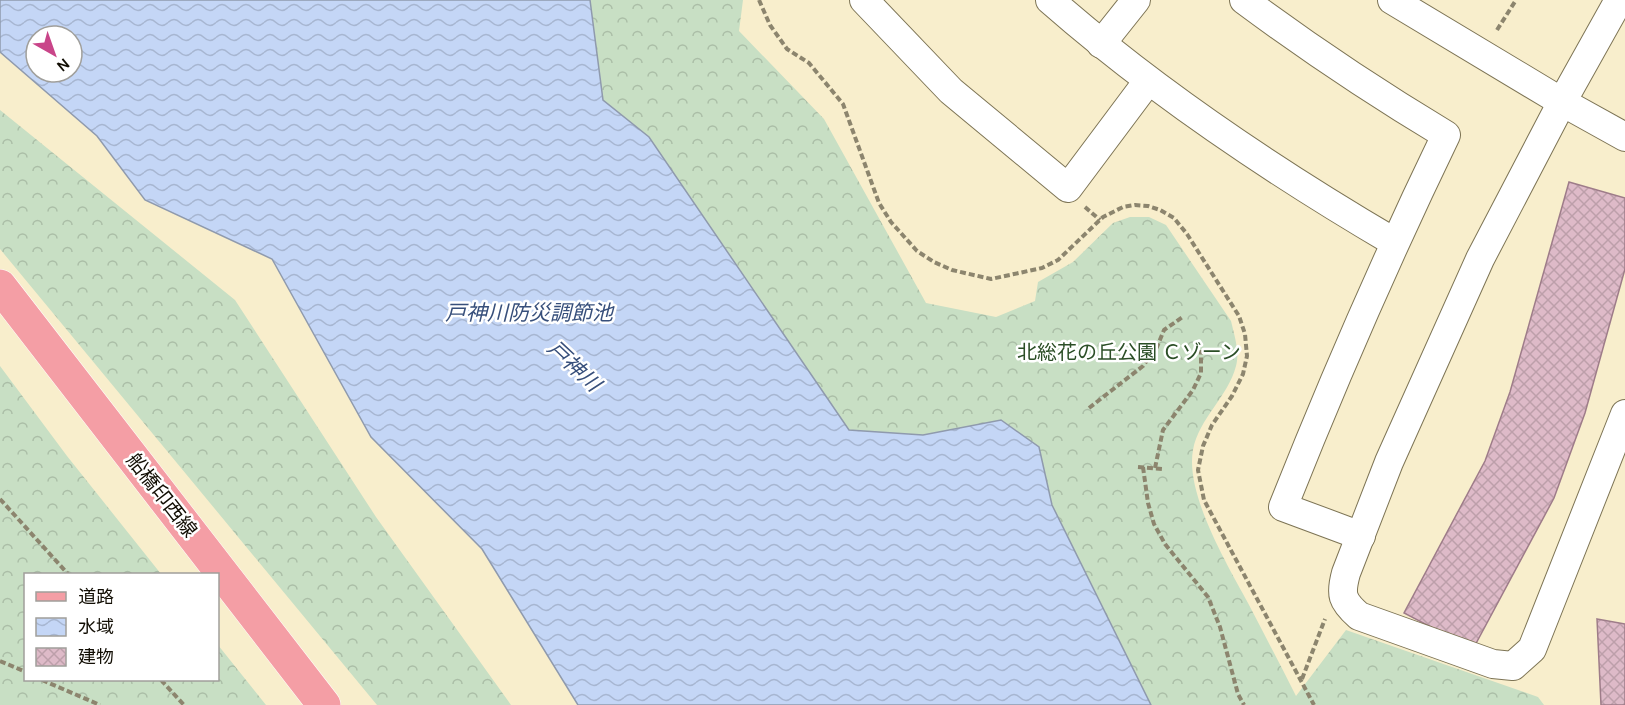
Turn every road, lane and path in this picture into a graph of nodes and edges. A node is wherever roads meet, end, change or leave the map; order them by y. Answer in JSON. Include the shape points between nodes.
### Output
{"nodes":[{"id":1,"x":759,"y":0,"type":"edge"},
{"id":2,"x":864,"y":0,"type":"edge"},
{"id":3,"x":1050,"y":0,"type":"edge"},
{"id":4,"x":1136,"y":0,"type":"edge"},
{"id":5,"x":1392,"y":0,"type":"edge"},
{"id":6,"x":1516,"y":0,"type":"edge"},
{"id":7,"x":1619,"y":0,"type":"edge"},
{"id":8,"x":1261,"y":5,"type":"edge"},
{"id":9,"x":1101,"y":44,"type":"junction"},
{"id":10,"x":1482,"y":53,"type":"junction"},
{"id":11,"x":1148,"y":81,"type":"junction"},
{"id":12,"x":1562,"y":102,"type":"junction"},
{"id":13,"x":1625,"y":137,"type":"edge"},
{"id":14,"x":1394,"y":242,"type":"junction"},
{"id":15,"x":0,"y":286,"type":"edge"},
{"id":16,"x":1184,"y":316,"type":"dead end"},
{"id":17,"x":1202,"y":350,"type":"dead end"},
{"id":18,"x":1089,"y":408,"type":"dead end"},
{"id":19,"x":1625,"y":414,"type":"edge"},
{"id":20,"x":1155,"y":468,"type":"junction"},
{"id":21,"x":1162,"y":469,"type":"dead end"},
{"id":22,"x":0,"y":499,"type":"edge"},
{"id":23,"x":1361,"y":536,"type":"junction"},
{"id":24,"x":67,"y":573,"type":"edge"},
{"id":25,"x":1342,"y":590,"type":"junction"},
{"id":26,"x":0,"y":661,"type":"edge"},
{"id":27,"x":24,"y":671,"type":"edge"},
{"id":28,"x":1301,"y":680,"type":"junction"},
{"id":29,"x":44,"y":681,"type":"edge"},
{"id":30,"x":162,"y":681,"type":"edge"},
{"id":31,"x":100,"y":705,"type":"edge"},
{"id":32,"x":184,"y":705,"type":"edge"},
{"id":33,"x":324,"y":705,"type":"edge"},
{"id":34,"x":1244,"y":705,"type":"edge"},
{"id":35,"x":1314,"y":705,"type":"edge"}],
"edges":[{"from":1,"to":28,"type":"path","via":[[787,50],[809,63],[843,105],[879,203],[891,222],[917,251],[934,262],[991,279],[1042,268],[1058,260],[1103,217],[1135,205],[1160,210],[1181,226],[1239,316],[1247,356],[1232,396],[1203,446],[1198,470],[1204,500]]},
{"from":2,"to":11,"type":"street","via":[[951,91],[1068,188]]},
{"from":3,"to":9,"type":"street"},
{"from":4,"to":9,"type":"street"},
{"from":5,"to":10,"type":"street"},
{"from":6,"to":10,"type":"path"},
{"from":7,"to":12,"type":"street"},
{"from":8,"to":14,"type":"street","via":[[1365,86],[1446,135]]},
{"from":9,"to":11,"type":"street"},
{"from":10,"to":12,"type":"street"},
{"from":11,"to":14,"type":"street","via":[[1285,177]]},
{"from":12,"to":13,"type":"street"},
{"from":12,"to":23,"type":"street","via":[[1480,259],[1389,462]]},
{"from":14,"to":23,"type":"street","via":[[1282,507]]},
{"from":15,"to":33,"type":"main road","name":"船橋印西線"},
{"from":16,"to":18,"type":"path","via":[[1164,330],[1143,366]]},
{"from":17,"to":20,"type":"path","via":[[1201,373],[1163,430]]},
{"from":19,"to":25,"type":"street","via":[[1532,649],[1513,666],[1493,664],[1359,616],[1345,601]]},
{"from":20,"to":21,"type":"path"},
{"from":20,"to":34,"type":"path","via":[[1141,467],[1154,524],[1165,544],[1208,597]]},
{"from":22,"to":24,"type":"path"},
{"from":23,"to":25,"type":"street"},
{"from":25,"to":28,"type":"path","via":[[1325,618]]},
{"from":26,"to":27,"type":"path"},
{"from":28,"to":35,"type":"path"},
{"from":29,"to":31,"type":"path"},
{"from":30,"to":32,"type":"path"}]}
